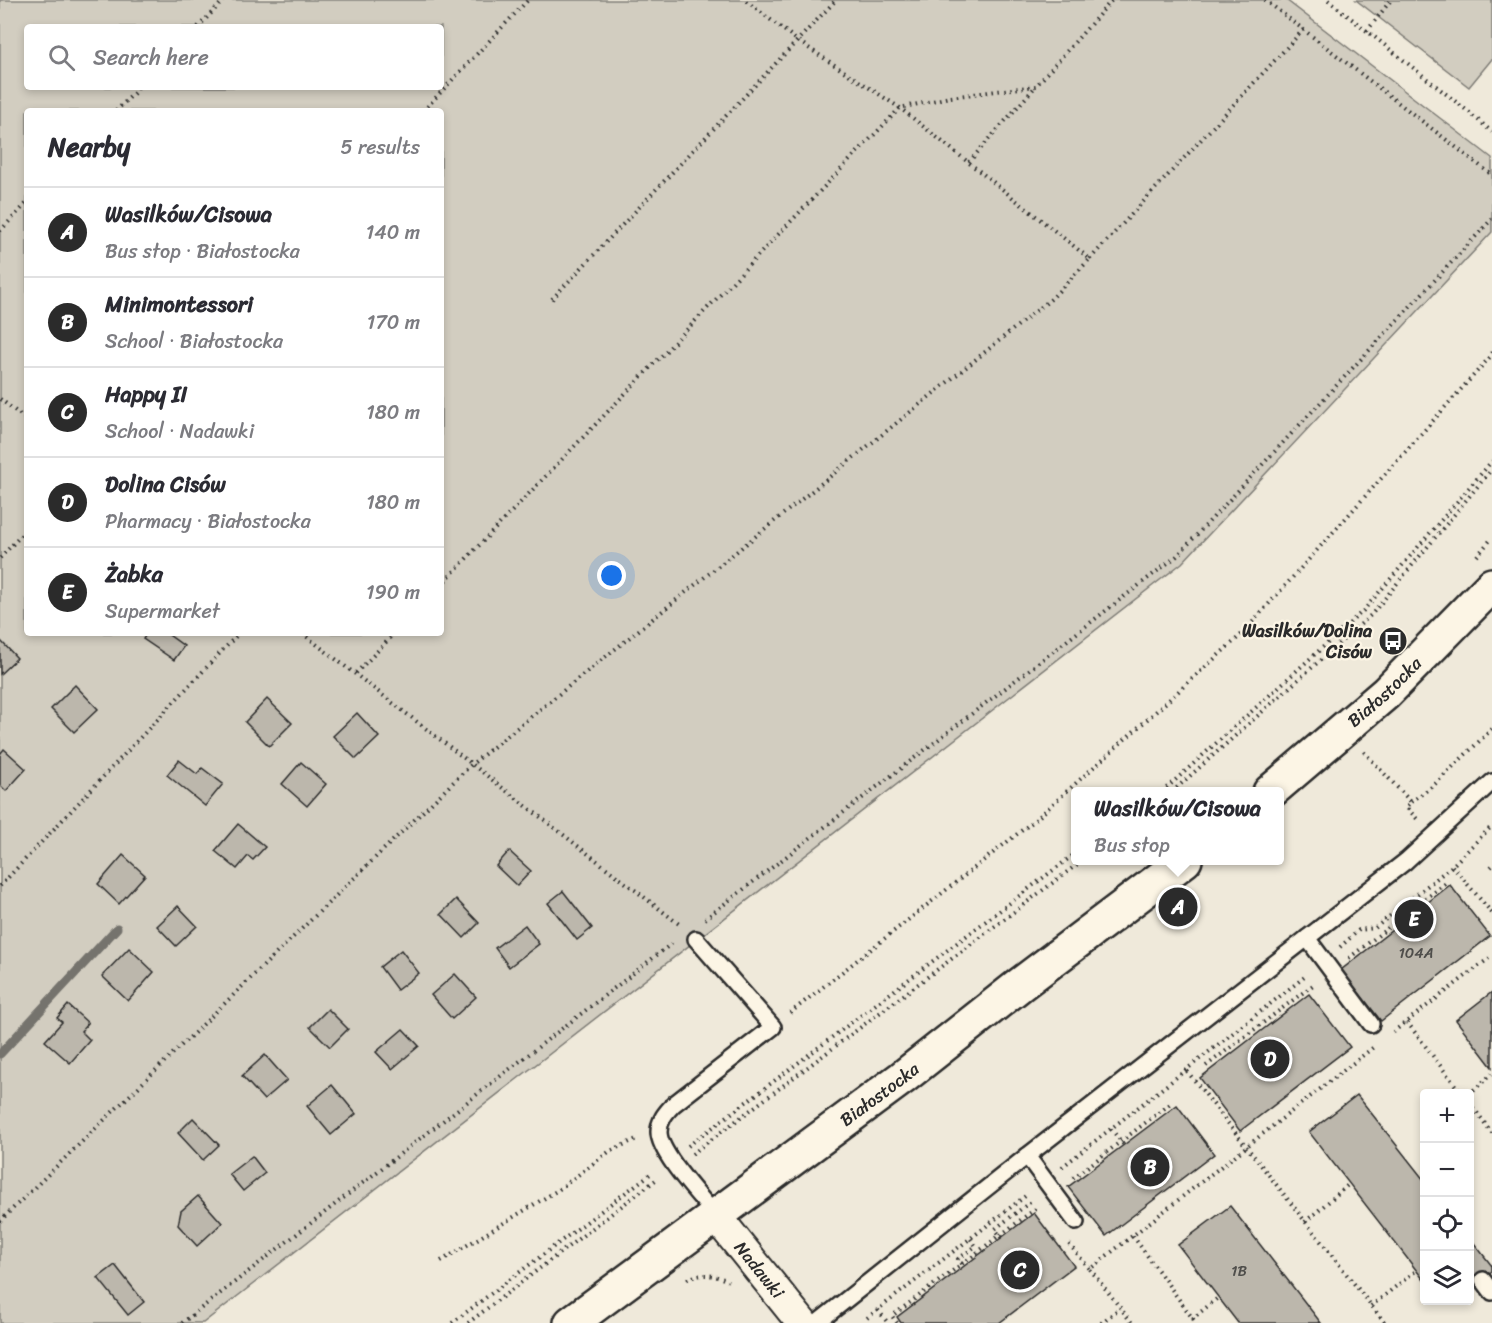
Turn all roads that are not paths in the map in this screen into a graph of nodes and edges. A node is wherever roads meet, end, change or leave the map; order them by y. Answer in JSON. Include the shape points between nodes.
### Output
{"nodes":[{"id":1,"x":1492,"y":585,"type":"edge"},
{"id":2,"x":1492,"y":782,"type":"edge"},
{"id":3,"x":1276,"y":787,"type":"edge"},
{"id":4,"x":1180,"y":865,"type":"edge"},
{"id":5,"x":692,"y":935,"type":"road end"},
{"id":6,"x":1307,"y":938,"type":"junction"},
{"id":7,"x":1371,"y":1024,"type":"dead end"},
{"id":8,"x":1027,"y":1156,"type":"junction"},
{"id":9,"x":716,"y":1216,"type":"junction"},
{"id":10,"x":1076,"y":1222,"type":"dead end"},
{"id":11,"x":571,"y":1323,"type":"edge"},
{"id":12,"x":802,"y":1323,"type":"edge"},
{"id":13,"x":817,"y":1323,"type":"edge"}],
"edges":[{"from":1,"to":3,"type":"main road","name":"Białostocka","via":[[1386,693]]},
{"from":2,"to":6,"type":"lane","via":[[1406,861]]},
{"from":4,"to":9,"type":"main road","name":"Białostocka"},
{"from":5,"to":9,"type":"lane","via":[[773,1027],[663,1116],[661,1142]]},
{"from":6,"to":7,"type":"lane"},
{"from":6,"to":8,"type":"lane"},
{"from":8,"to":10,"type":"lane"},
{"from":8,"to":13,"type":"lane"},
{"from":9,"to":11,"type":"main road","name":"Białostocka"},
{"from":9,"to":12,"type":"street","name":"Nadawki"}]}
